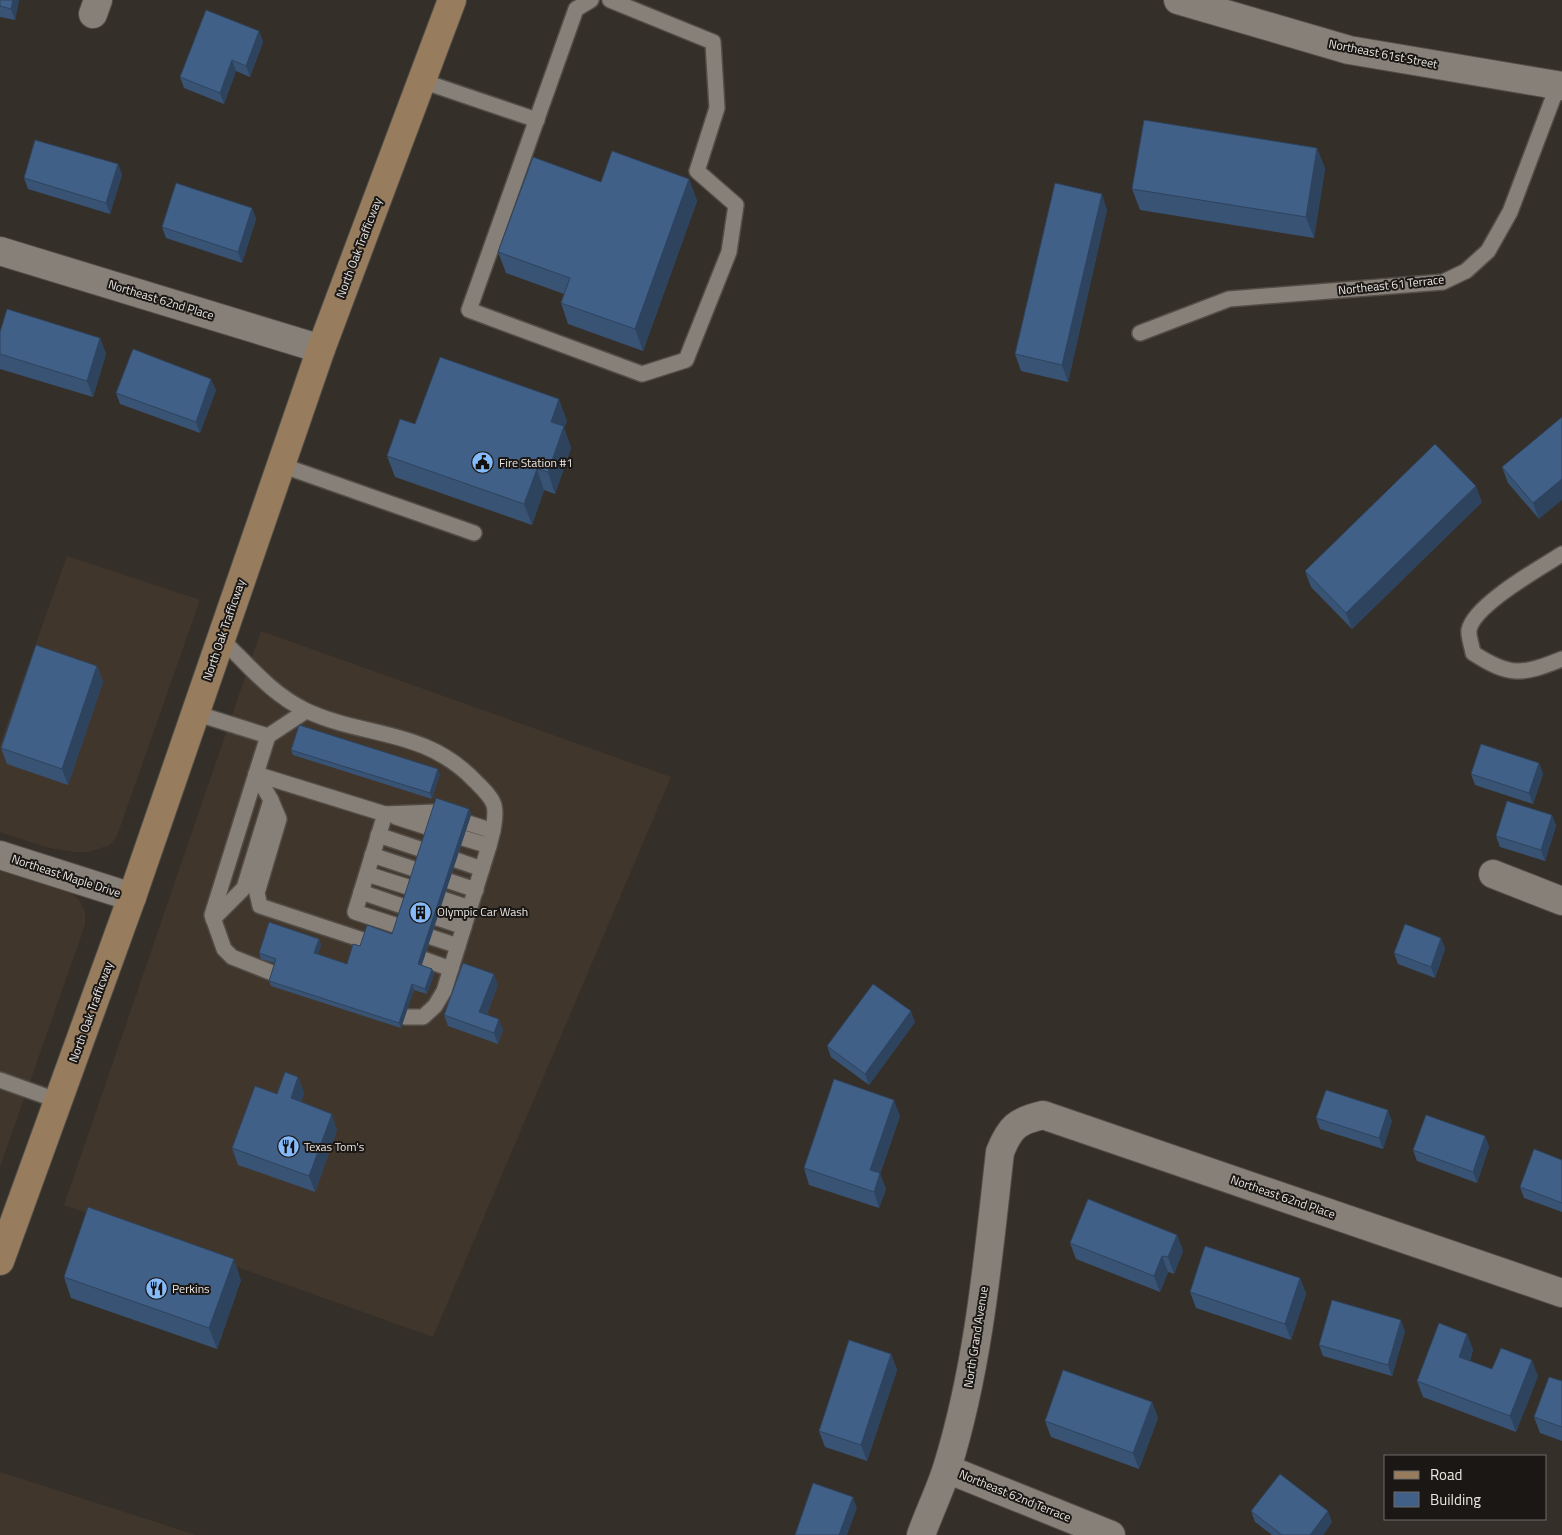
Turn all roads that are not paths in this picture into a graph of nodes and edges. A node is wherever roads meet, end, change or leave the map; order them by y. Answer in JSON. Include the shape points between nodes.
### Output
{"nodes":[{"id":1,"x":452,"y":0,"type":"edge"},
{"id":2,"x":590,"y":0,"type":"edge"},
{"id":3,"x":610,"y":0,"type":"edge"},
{"id":4,"x":1178,"y":0,"type":"edge"},
{"id":5,"x":422,"y":80,"type":"junction"},
{"id":6,"x":1560,"y":86,"type":"edge"},
{"id":7,"x":537,"y":120,"type":"junction"},
{"id":8,"x":0,"y":251,"type":"edge"},
{"id":9,"x":1140,"y":333,"type":"dead end"},
{"id":10,"x":321,"y":349,"type":"junction"},
{"id":11,"x":281,"y":465,"type":"junction"},
{"id":12,"x":474,"y":533,"type":"dead end"},
{"id":13,"x":1562,"y":554,"type":"edge"},
{"id":14,"x":221,"y":639,"type":"junction"},
{"id":15,"x":1562,"y":659,"type":"edge"},
{"id":16,"x":306,"y":711,"type":"junction"},
{"id":17,"x":195,"y":713,"type":"junction"},
{"id":18,"x":268,"y":736,"type":"junction"},
{"id":19,"x":256,"y":774,"type":"junction"},
{"id":20,"x":270,"y":800,"type":"junction"},
{"id":21,"x":436,"y":812,"type":"edge"},
{"id":22,"x":386,"y":814,"type":"junction"},
{"id":23,"x":468,"y":823,"type":"edge"},
{"id":24,"x":430,"y":828,"type":"edge"},
{"id":25,"x":493,"y":831,"type":"junction"},
{"id":26,"x":378,"y":836,"type":"junction"},
{"id":27,"x":463,"y":838,"type":"edge"},
{"id":28,"x":489,"y":846,"type":"junction"},
{"id":29,"x":423,"y":850,"type":"edge"},
{"id":30,"x":0,"y":855,"type":"edge"},
{"id":31,"x":372,"y":855,"type":"junction"},
{"id":32,"x":456,"y":860,"type":"edge"},
{"id":33,"x":482,"y":869,"type":"junction"},
{"id":34,"x":417,"y":870,"type":"edge"},
{"id":35,"x":367,"y":874,"type":"junction"},
{"id":36,"x":1493,"y":874,"type":"dead end"},
{"id":37,"x":449,"y":881,"type":"edge"},
{"id":38,"x":411,"y":888,"type":"edge"},
{"id":39,"x":476,"y":890,"type":"junction"},
{"id":40,"x":361,"y":892,"type":"junction"},
{"id":41,"x":132,"y":897,"type":"junction"},
{"id":42,"x":443,"y":899,"type":"edge"},
{"id":43,"x":1562,"y":901,"type":"edge"},
{"id":44,"x":404,"y":907,"type":"edge"},
{"id":45,"x":470,"y":908,"type":"junction"},
{"id":46,"x":437,"y":918,"type":"edge"},
{"id":47,"x":213,"y":919,"type":"junction"},
{"id":48,"x":398,"y":926,"type":"edge"},
{"id":49,"x":464,"y":927,"type":"junction"},
{"id":50,"x":431,"y":937,"type":"edge"},
{"id":51,"x":366,"y":941,"type":"edge"},
{"id":52,"x":458,"y":946,"type":"junction"},
{"id":53,"x":423,"y":959,"type":"edge"},
{"id":54,"x":451,"y":969,"type":"junction"},
{"id":55,"x":275,"y":974,"type":"edge"},
{"id":56,"x":405,"y":1017,"type":"edge"},
{"id":57,"x":0,"y":1080,"type":"edge"},
{"id":58,"x":59,"y":1101,"type":"junction"},
{"id":59,"x":1008,"y":1133,"type":"joint"},
{"id":60,"x":0,"y":1262,"type":"edge"},
{"id":61,"x":1562,"y":1294,"type":"edge"},
{"id":62,"x":947,"y":1469,"type":"junction"},
{"id":63,"x":920,"y":1535,"type":"edge"},
{"id":64,"x":1111,"y":1535,"type":"edge"}],
"edges":[{"from":1,"to":5,"type":"main road","name":"North Oak Trafficway"},
{"from":2,"to":7,"type":"lane","via":[[576,9]]},
{"from":3,"to":7,"type":"lane","via":[[713,42],[717,108],[697,171],[736,205],[729,252],[686,360],[642,374],[469,310]]},
{"from":4,"to":6,"type":"street","name":"Northeast 61st Street","via":[[1349,50]]},
{"from":5,"to":7,"type":"lane"},
{"from":5,"to":10,"type":"main road","name":"North Oak Trafficway"},
{"from":6,"to":9,"type":"lane","name":"Northeast 61 Terrace","via":[[1510,212],[1488,250],[1466,271],[1443,282],[1229,299]]},
{"from":8,"to":10,"type":"street","name":"Northeast 62nd Place"},
{"from":10,"to":11,"type":"main road","name":"North Oak Trafficway"},
{"from":11,"to":12,"type":"lane"},
{"from":11,"to":14,"type":"main road","name":"North Oak Trafficway"},
{"from":13,"to":15,"type":"lane","via":[[1479,611],[1469,630],[1473,653],[1496,668],[1530,672]]},
{"from":14,"to":16,"type":"lane","via":[[266,685]]},
{"from":14,"to":17,"type":"main road","name":"North Oak Trafficway"},
{"from":16,"to":18,"type":"lane"},
{"from":16,"to":25,"type":"lane","via":[[427,746],[446,757],[485,791],[494,806]]},
{"from":17,"to":18,"type":"lane"},
{"from":17,"to":41,"type":"main road","name":"North Oak Trafficway"},
{"from":18,"to":19,"type":"lane"},
{"from":19,"to":20,"type":"lane"},
{"from":19,"to":22,"type":"lane"},
{"from":19,"to":47,"type":"lane"},
{"from":20,"to":47,"type":"lane","via":[[244,888]]},
{"from":20,"to":51,"type":"lane","via":[[279,819],[257,893],[260,906]]},
{"from":21,"to":22,"type":"lane"},
{"from":22,"to":24,"type":"lane"},
{"from":22,"to":26,"type":"lane"},
{"from":23,"to":25,"type":"lane"},
{"from":25,"to":28,"type":"lane"},
{"from":26,"to":29,"type":"lane"},
{"from":26,"to":31,"type":"lane"},
{"from":27,"to":28,"type":"lane"},
{"from":28,"to":33,"type":"lane"},
{"from":30,"to":41,"type":"street","name":"Northeast Maple Drive"},
{"from":31,"to":34,"type":"lane"},
{"from":31,"to":35,"type":"lane"},
{"from":32,"to":33,"type":"lane"},
{"from":33,"to":39,"type":"lane"},
{"from":35,"to":38,"type":"lane"},
{"from":35,"to":40,"type":"lane"},
{"from":36,"to":43,"type":"street"},
{"from":37,"to":39,"type":"lane"},
{"from":39,"to":45,"type":"lane"},
{"from":40,"to":44,"type":"lane"},
{"from":40,"to":48,"type":"lane","via":[[355,912]]},
{"from":41,"to":58,"type":"main road","name":"North Oak Trafficway"},
{"from":42,"to":45,"type":"lane"},
{"from":45,"to":49,"type":"lane"},
{"from":46,"to":49,"type":"lane"},
{"from":47,"to":55,"type":"lane","via":[[224,949],[232,957]]},
{"from":49,"to":52,"type":"lane"},
{"from":50,"to":52,"type":"lane"},
{"from":52,"to":54,"type":"lane"},
{"from":53,"to":54,"type":"lane"},
{"from":54,"to":56,"type":"lane","via":[[444,991],[430,1012],[416,1018]]},
{"from":57,"to":58,"type":"lane"},
{"from":58,"to":60,"type":"main road","name":"North Oak Trafficway"},
{"from":59,"to":61,"type":"street","name":"Northeast 62nd Place","via":[[1023,1120],[1043,1115]]},
{"from":59,"to":62,"type":"street","name":"North Grand Avenue","via":[[1000,1152],[980,1327]]},
{"from":62,"to":63,"type":"street","name":"North Grand Avenue"},
{"from":62,"to":64,"type":"street","name":"Northeast 62nd Terrace"}]}
